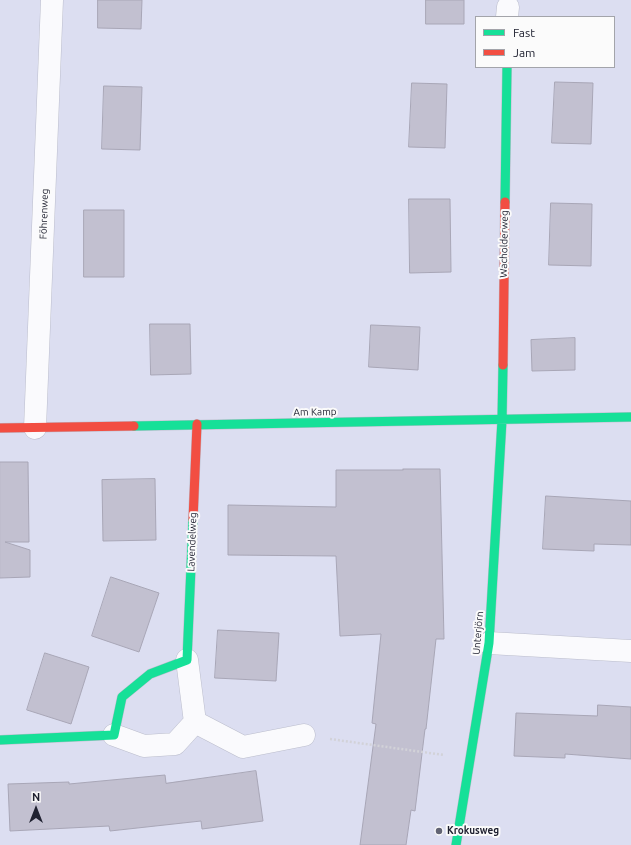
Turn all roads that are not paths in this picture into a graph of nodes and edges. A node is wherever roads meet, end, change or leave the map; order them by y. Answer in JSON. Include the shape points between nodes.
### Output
{"nodes":[{"id":1,"x":52,"y":0,"type":"edge"},
{"id":2,"x":507,"y":68,"type":"edge"},
{"id":3,"x":631,"y":418,"type":"edge"},
{"id":4,"x":502,"y":420,"type":"junction"},
{"id":5,"x":196,"y":424,"type":"junction"},
{"id":6,"x":0,"y":428,"type":"edge"},
{"id":7,"x":36,"y":428,"type":"junction"},
{"id":8,"x":489,"y":643,"type":"junction"},
{"id":9,"x":631,"y":651,"type":"edge"},
{"id":10,"x":187,"y":660,"type":"junction"},
{"id":11,"x":195,"y":722,"type":"junction"},
{"id":12,"x":114,"y":735,"type":"junction"},
{"id":13,"x":304,"y":735,"type":"road end"},
{"id":14,"x":0,"y":740,"type":"edge"},
{"id":15,"x":456,"y":845,"type":"edge"}],
"edges":[{"from":1,"to":7,"type":"street","name":"Föhrenweg"},
{"from":2,"to":4,"type":"street","name":"Wacholderweg"},
{"from":3,"to":4,"type":"street","name":"Am Kamp"},
{"from":4,"to":5,"type":"street","name":"Am Kamp"},
{"from":4,"to":8,"type":"street","name":"Unterjörn"},
{"from":5,"to":7,"type":"street","name":"Am Kamp"},
{"from":5,"to":10,"type":"street","name":"Lavendelweg"},
{"from":6,"to":7,"type":"street","name":"Am Kamp"},
{"from":8,"to":9,"type":"street"},
{"from":8,"to":15,"type":"street","name":"Unterjörn"},
{"from":10,"to":11,"type":"street","name":"Lavendelweg"},
{"from":10,"to":12,"type":"street","via":[[150,674],[122,697]]},
{"from":11,"to":12,"type":"street","via":[[175,744],[144,746]]},
{"from":11,"to":13,"type":"street","via":[[243,747]]},
{"from":12,"to":14,"type":"street"}]}
